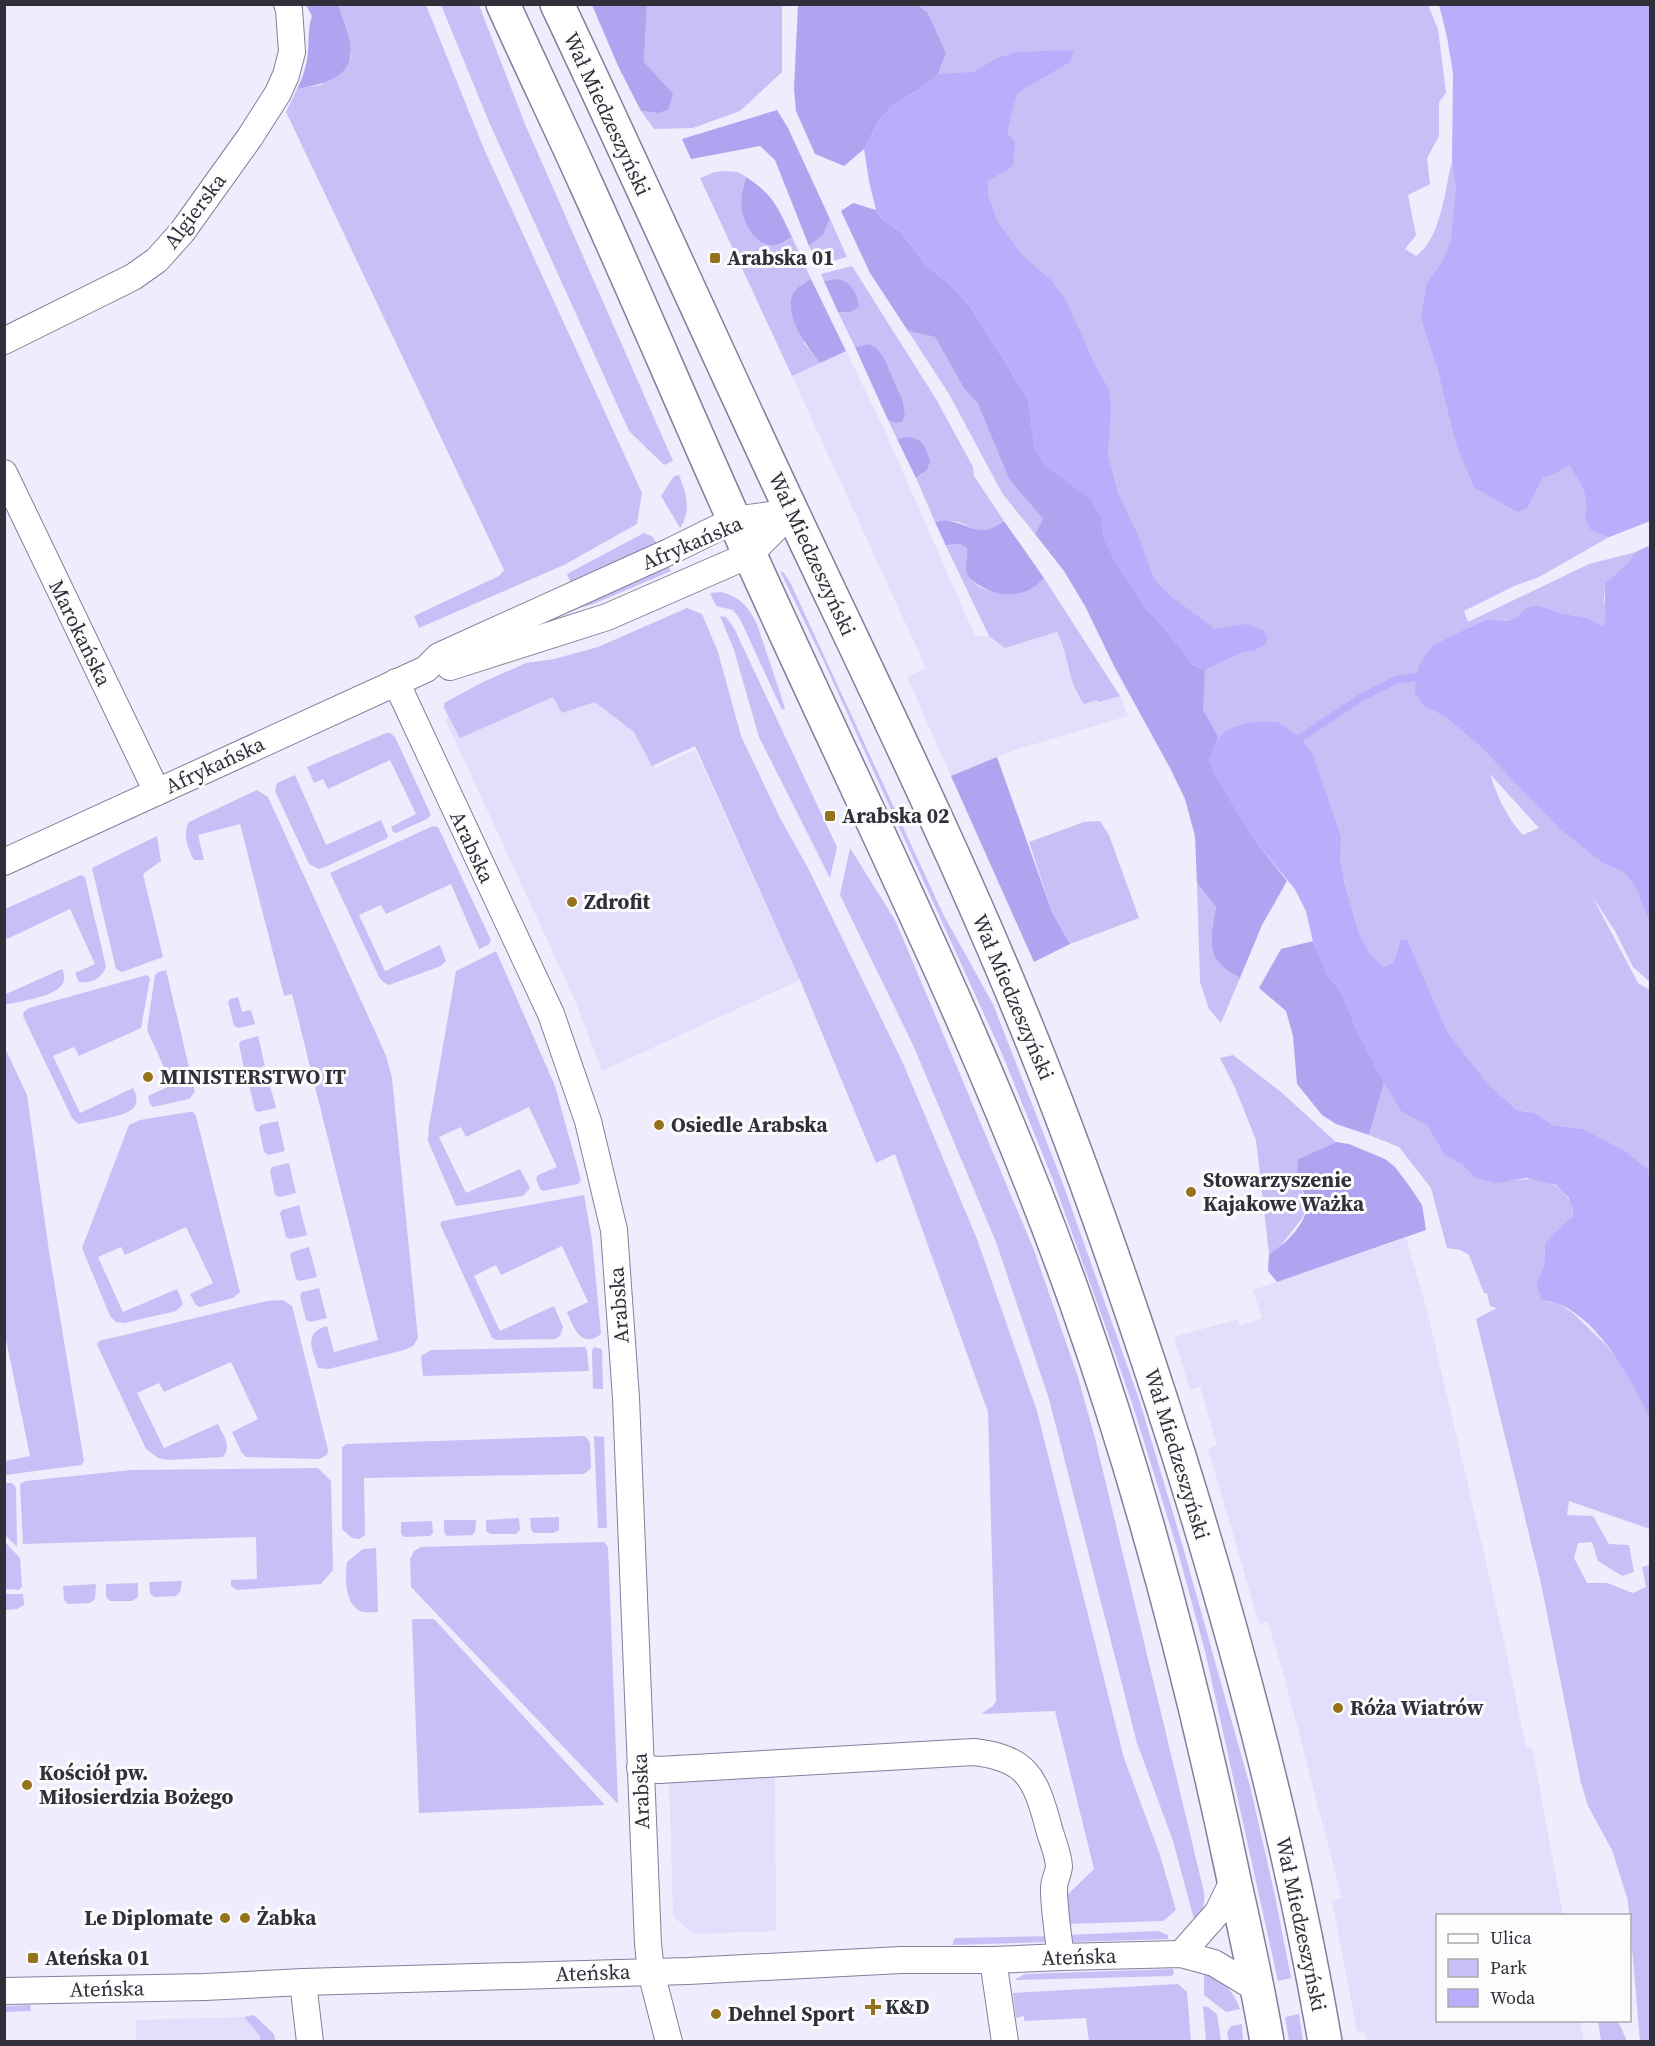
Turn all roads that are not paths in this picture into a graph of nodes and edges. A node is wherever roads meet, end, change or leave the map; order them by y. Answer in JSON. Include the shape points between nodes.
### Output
{"nodes":[{"id":1,"x":286,"y":4,"type":"edge"},
{"id":2,"x":503,"y":4,"type":"edge"},
{"id":3,"x":557,"y":4,"type":"edge"},
{"id":4,"x":4,"y":341,"type":"edge"},
{"id":5,"x":4,"y":473,"type":"edge"},
{"id":6,"x":792,"y":512,"type":"junction"},
{"id":7,"x":734,"y":520,"type":"junction"},
{"id":8,"x":749,"y":555,"type":"junction"},
{"id":9,"x":426,"y":669,"type":"junction"},
{"id":10,"x":396,"y":682,"type":"junction"},
{"id":11,"x":157,"y":792,"type":"junction"},
{"id":12,"x":4,"y":862,"type":"edge"},
{"id":13,"x":640,"y":1768,"type":"junction"},
{"id":14,"x":1234,"y":1879,"type":"junction"},
{"id":15,"x":1181,"y":1954,"type":"junction"},
{"id":16,"x":1061,"y":1956,"type":"junction"},
{"id":17,"x":993,"y":1960,"type":"junction"},
{"id":18,"x":651,"y":1972,"type":"junction"},
{"id":19,"x":303,"y":1982,"type":"junction"},
{"id":20,"x":1257,"y":1989,"type":"junction"},
{"id":21,"x":4,"y":1991,"type":"edge"},
{"id":22,"x":310,"y":2042,"type":"edge"},
{"id":23,"x":669,"y":2042,"type":"edge"},
{"id":24,"x":1005,"y":2042,"type":"edge"},
{"id":25,"x":1267,"y":2042,"type":"edge"},
{"id":26,"x":1325,"y":2042,"type":"edge"}],
"edges":[{"from":1,"to":4,"type":"street","name":"Algierska","via":[[292,52],[278,93],[182,232],[157,260],[133,277]]},
{"from":2,"to":7,"type":"main road"},
{"from":3,"to":6,"type":"main road","name":"Wał Miedzeszyński"},
{"from":5,"to":11,"type":"street","name":"Marokańska"},
{"from":6,"to":7,"type":"street","name":"Afrykańska"},
{"from":6,"to":8,"type":"street","name":"Afrykańska"},
{"from":6,"to":26,"type":"main road","name":"Wał Miedzeszyński","via":[[932,808],[1006,976],[1142,1339],[1249,1696],[1298,1897]]},
{"from":7,"to":8,"type":"main road"},
{"from":7,"to":9,"type":"street","name":"Afrykańska","via":[[439,656]]},
{"from":8,"to":9,"type":"street","name":"Afrykańska","via":[[607,617],[443,669]]},
{"from":8,"to":14,"type":"main road","via":[[953,996],[1075,1297],[1174,1620]]},
{"from":9,"to":10,"type":"street","name":"Afrykańska"},
{"from":10,"to":11,"type":"street","name":"Afrykańska"},
{"from":10,"to":13,"type":"street","name":"Arabska","via":[[551,1014],[588,1121],[614,1230],[626,1398]]},
{"from":11,"to":12,"type":"street","name":"Afrykańska"},
{"from":13,"to":16,"type":"street","via":[[974,1752],[1010,1760],[1024,1769],[1034,1783],[1059,1867],[1054,1884]]},
{"from":13,"to":18,"type":"street","name":"Arabska"},
{"from":14,"to":15,"type":"street","via":[[1218,1912]]},
{"from":14,"to":20,"type":"main road"},
{"from":15,"to":16,"type":"street","name":"Ateńska"},
{"from":15,"to":20,"type":"street","name":"Ateńska","via":[[1214,1963]]},
{"from":16,"to":17,"type":"street","name":"Ateńska"},
{"from":17,"to":18,"type":"street","name":"Ateńska","via":[[901,1960]]},
{"from":17,"to":24,"type":"street"},
{"from":18,"to":19,"type":"street","name":"Ateńska"},
{"from":18,"to":23,"type":"street","name":"Arabska"},
{"from":19,"to":21,"type":"street","name":"Ateńska"},
{"from":19,"to":22,"type":"street"},
{"from":20,"to":25,"type":"main road"}]}
